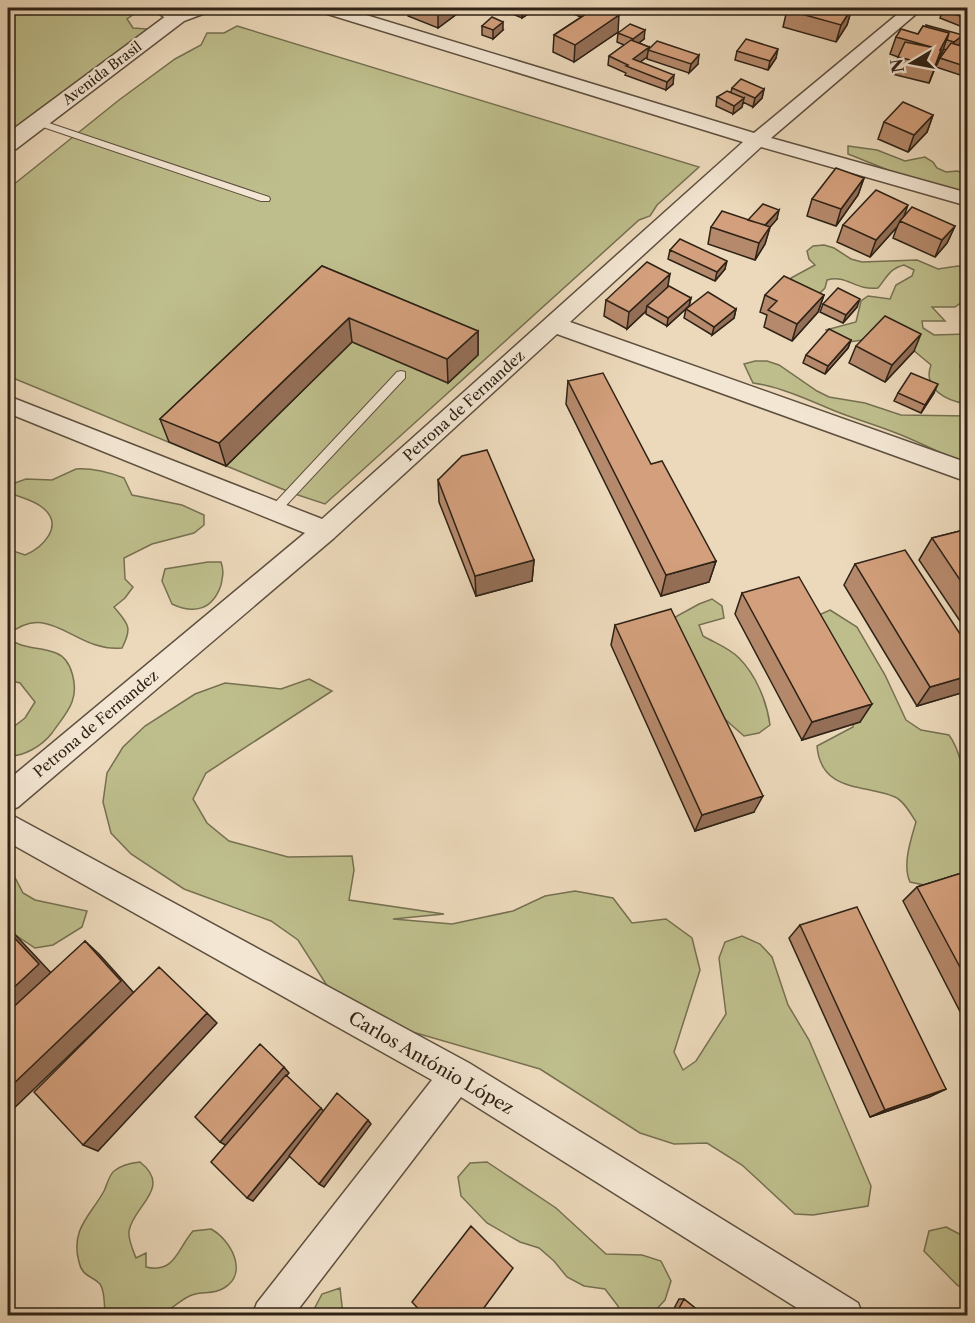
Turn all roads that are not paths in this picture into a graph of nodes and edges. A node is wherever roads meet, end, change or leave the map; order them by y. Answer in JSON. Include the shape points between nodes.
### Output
{"nodes":[{"id":1,"x":17,"y":8,"type":"edge"},
{"id":2,"x":201,"y":8,"type":"edge"},
{"id":3,"x":327,"y":8,"type":"edge"},
{"id":4,"x":915,"y":8,"type":"edge"},
{"id":5,"x":8,"y":11,"type":"edge"},
{"id":6,"x":170,"y":12,"type":"edge"},
{"id":7,"x":37,"y":122,"type":"junction"},
{"id":8,"x":757,"y":140,"type":"junction"},
{"id":9,"x":8,"y":144,"type":"edge"},
{"id":10,"x":265,"y":199,"type":"dead end"},
{"id":11,"x":968,"y":200,"type":"edge"},
{"id":12,"x":555,"y":325,"type":"junction"},
{"id":13,"x":401,"y":375,"type":"dead end"},
{"id":14,"x":8,"y":404,"type":"edge"},
{"id":15,"x":968,"y":473,"type":"edge"},
{"id":16,"x":274,"y":511,"type":"junction"},
{"id":17,"x":325,"y":531,"type":"junction"},
{"id":18,"x":8,"y":798,"type":"edge"},
{"id":19,"x":8,"y":827,"type":"edge"},
{"id":20,"x":457,"y":1075,"type":"junction"},
{"id":21,"x":270,"y":1316,"type":"edge"},
{"id":22,"x":845,"y":1316,"type":"edge"}],
"edges":[{"from":1,"to":5,"type":"street"},
{"from":2,"to":6,"type":"street","name":"Avenida Brasil"},
{"from":3,"to":8,"type":"street"},
{"from":4,"to":8,"type":"street","name":"Petrona de Fernandez"},
{"from":6,"to":7,"type":"street","name":"Avenida Brasil"},
{"from":7,"to":9,"type":"street","name":"Avenida Brasil"},
{"from":7,"to":10,"type":"lane"},
{"from":8,"to":11,"type":"street"},
{"from":8,"to":12,"type":"street","name":"Petrona de Fernandez"},
{"from":12,"to":15,"type":"street"},
{"from":12,"to":17,"type":"street","name":"Petrona de Fernandez"},
{"from":13,"to":16,"type":"lane"},
{"from":14,"to":16,"type":"street"},
{"from":16,"to":17,"type":"street"},
{"from":17,"to":18,"type":"street","name":"Petrona de Fernandez"},
{"from":19,"to":20,"type":"street","name":"Carlos António López"},
{"from":20,"to":21,"type":"street"},
{"from":20,"to":22,"type":"street","name":"Carlos António López"}]}
